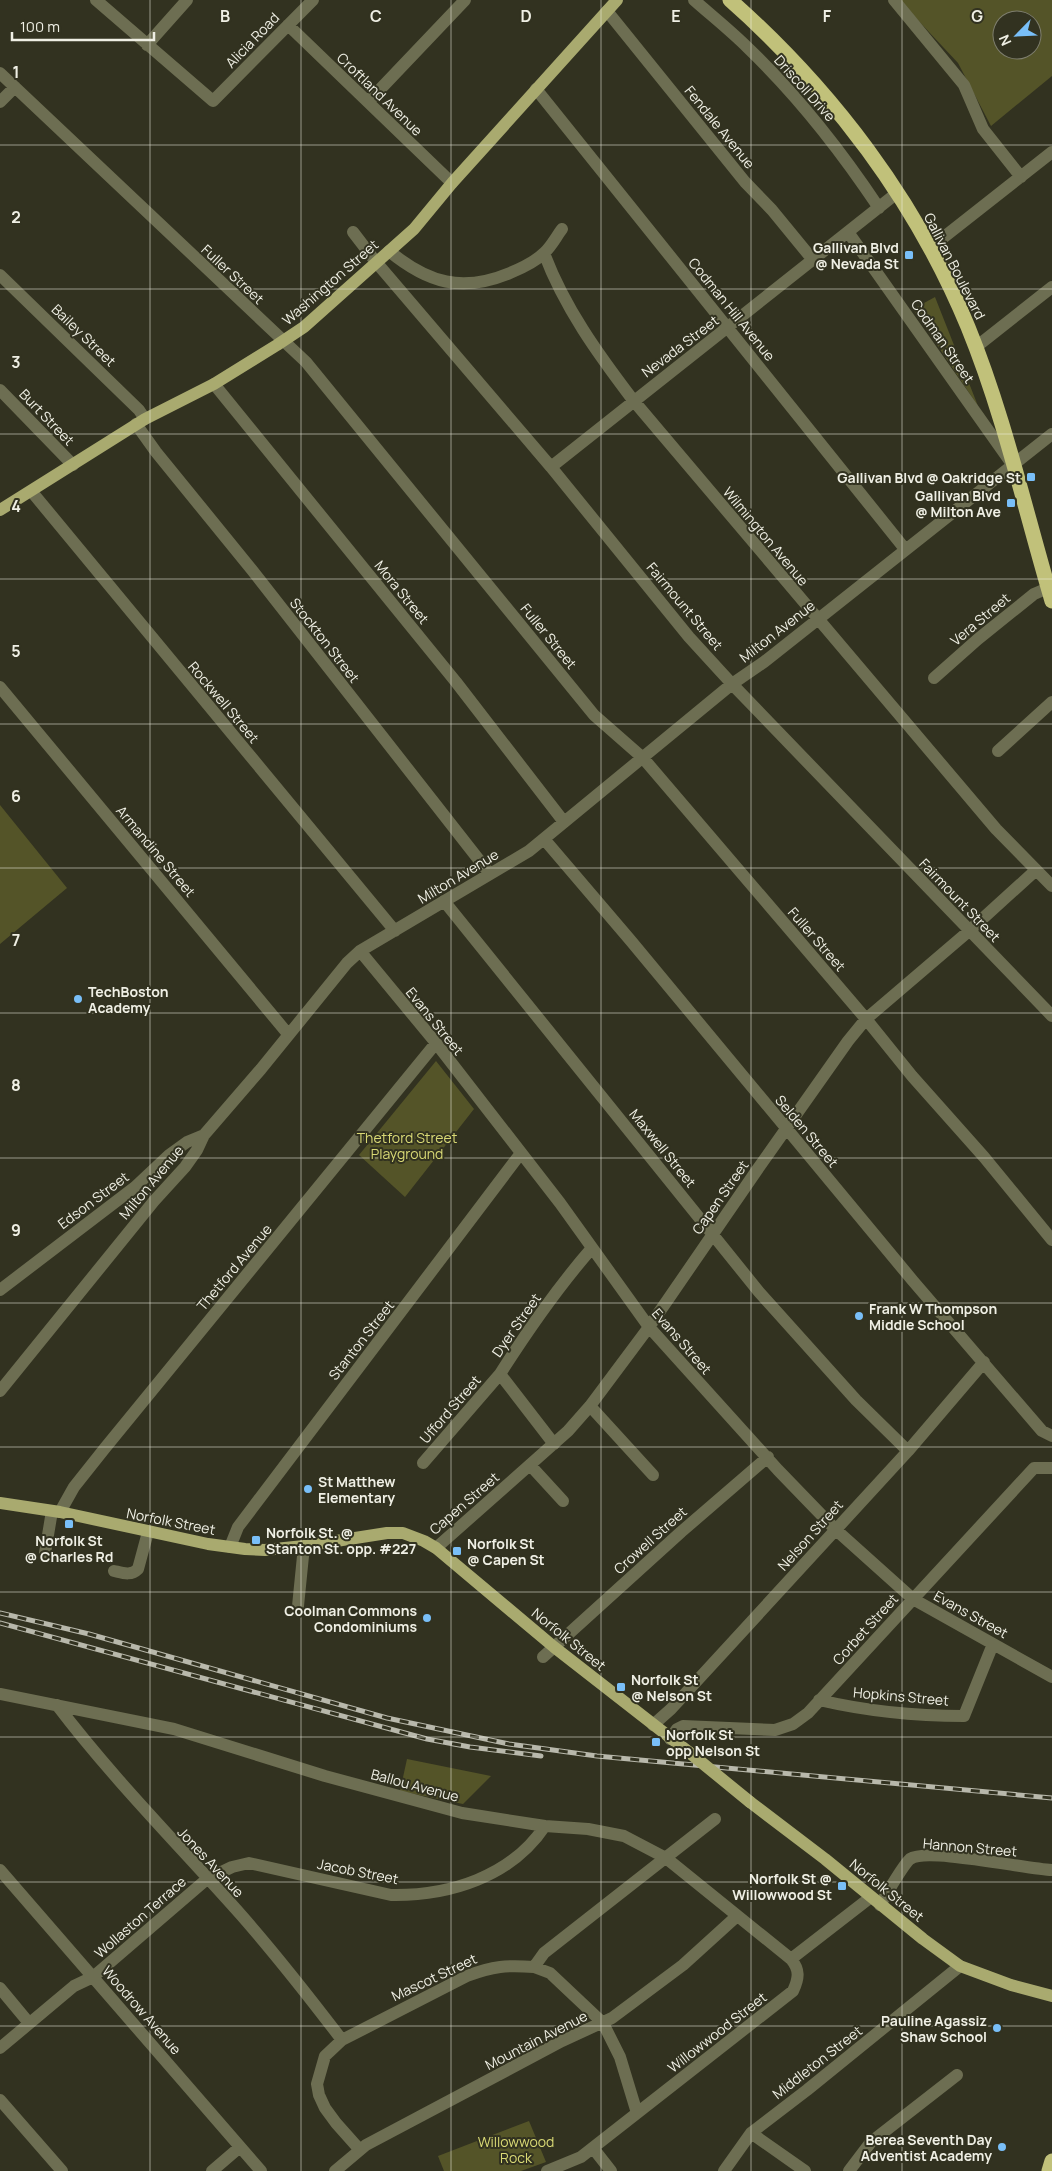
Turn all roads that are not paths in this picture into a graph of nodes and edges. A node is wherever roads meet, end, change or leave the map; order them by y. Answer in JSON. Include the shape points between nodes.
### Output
{"nodes":[{"id":1,"x":96,"y":0,"type":"edge"},
{"id":2,"x":187,"y":0,"type":"edge"},
{"id":3,"x":313,"y":0,"type":"edge"},
{"id":4,"x":465,"y":0,"type":"edge"},
{"id":5,"x":617,"y":0,"type":"edge"},
{"id":6,"x":694,"y":0,"type":"edge"},
{"id":7,"x":894,"y":0,"type":"edge"},
{"id":8,"x":733,"y":2,"type":"edge"},
{"id":9,"x":606,"y":11,"type":"junction"},
{"id":10,"x":288,"y":25,"type":"junction"},
{"id":11,"x":147,"y":45,"type":"junction"},
{"id":12,"x":0,"y":73,"type":"edge"},
{"id":13,"x":15,"y":87,"type":"junction"},
{"id":14,"x":536,"y":89,"type":"junction"},
{"id":15,"x":0,"y":102,"type":"edge"},
{"id":16,"x":368,"y":102,"type":"junction"},
{"id":17,"x":1052,"y":152,"type":"edge"},
{"id":18,"x":1021,"y":177,"type":"junction"},
{"id":19,"x":452,"y":183,"type":"junction"},
{"id":20,"x":897,"y":192,"type":"junction"},
{"id":21,"x":879,"y":208,"type":"junction"},
{"id":22,"x":562,"y":229,"type":"dead end"},
{"id":23,"x":353,"y":232,"type":"dead end"},
{"id":24,"x":848,"y":232,"type":"junction"},
{"id":25,"x":930,"y":248,"type":"junction"},
{"id":26,"x":389,"y":251,"type":"junction"},
{"id":27,"x":544,"y":253,"type":"junction"},
{"id":28,"x":813,"y":260,"type":"junction"},
{"id":29,"x":376,"y":262,"type":"junction"},
{"id":30,"x":0,"y":275,"type":"edge"},
{"id":31,"x":1052,"y":287,"type":"edge"},
{"id":32,"x":728,"y":328,"type":"junction"},
{"id":33,"x":284,"y":341,"type":"junction"},
{"id":34,"x":976,"y":347,"type":"junction"},
{"id":35,"x":214,"y":384,"type":"junction"},
{"id":36,"x":0,"y":390,"type":"edge"},
{"id":37,"x":633,"y":400,"type":"junction"},
{"id":38,"x":141,"y":421,"type":"junction"},
{"id":39,"x":1052,"y":434,"type":"edge"},
{"id":40,"x":73,"y":465,"type":"junction"},
{"id":41,"x":1013,"y":466,"type":"junction"},
{"id":42,"x":551,"y":467,"type":"junction"},
{"id":43,"x":32,"y":492,"type":"junction"},
{"id":44,"x":0,"y":510,"type":"edge"},
{"id":45,"x":905,"y":549,"type":"junction"},
{"id":46,"x":1049,"y":584,"type":"edge"},
{"id":47,"x":816,"y":619,"type":"junction"},
{"id":48,"x":934,"y":678,"type":"dead end"},
{"id":49,"x":732,"y":684,"type":"junction"},
{"id":50,"x":0,"y":687,"type":"edge"},
{"id":51,"x":1052,"y":702,"type":"edge"},
{"id":52,"x":998,"y":750,"type":"dead end"},
{"id":53,"x":643,"y":758,"type":"junction"},
{"id":54,"x":564,"y":822,"type":"junction"},
{"id":55,"x":544,"y":839,"type":"junction"},
{"id":56,"x":1035,"y":871,"type":"junction"},
{"id":57,"x":490,"y":874,"type":"junction"},
{"id":58,"x":1052,"y":886,"type":"edge"},
{"id":59,"x":444,"y":901,"type":"junction"},
{"id":60,"x":395,"y":931,"type":"junction"},
{"id":61,"x":969,"y":931,"type":"junction"},
{"id":62,"x":360,"y":951,"type":"junction"},
{"id":63,"x":1052,"y":1016,"type":"edge"},
{"id":64,"x":866,"y":1019,"type":"junction"},
{"id":65,"x":288,"y":1034,"type":"junction"},
{"id":66,"x":436,"y":1043,"type":"junction"},
{"id":67,"x":787,"y":1129,"type":"junction"},
{"id":68,"x":204,"y":1135,"type":"junction"},
{"id":69,"x":521,"y":1153,"type":"junction"},
{"id":70,"x":169,"y":1155,"type":"junction"},
{"id":71,"x":185,"y":1167,"type":"junction"},
{"id":72,"x":151,"y":1171,"type":"junction"},
{"id":73,"x":168,"y":1187,"type":"junction"},
{"id":74,"x":712,"y":1234,"type":"junction"},
{"id":75,"x":1052,"y":1240,"type":"edge"},
{"id":76,"x":592,"y":1248,"type":"junction"},
{"id":77,"x":0,"y":1290,"type":"edge"},
{"id":78,"x":649,"y":1328,"type":"junction"},
{"id":79,"x":984,"y":1362,"type":"junction"},
{"id":80,"x":500,"y":1374,"type":"junction"},
{"id":81,"x":0,"y":1390,"type":"edge"},
{"id":82,"x":590,"y":1406,"type":"junction"},
{"id":83,"x":1052,"y":1436,"type":"edge"},
{"id":84,"x":554,"y":1444,"type":"junction"},
{"id":85,"x":908,"y":1451,"type":"junction"},
{"id":86,"x":768,"y":1457,"type":"junction"},
{"id":87,"x":423,"y":1463,"type":"dead end"},
{"id":88,"x":530,"y":1465,"type":"junction"},
{"id":89,"x":1052,"y":1468,"type":"edge"},
{"id":90,"x":654,"y":1475,"type":"dead end"},
{"id":91,"x":564,"y":1501,"type":"dead end"},
{"id":92,"x":0,"y":1503,"type":"edge"},
{"id":93,"x":56,"y":1512,"type":"junction"},
{"id":94,"x":835,"y":1529,"type":"junction"},
{"id":95,"x":148,"y":1532,"type":"junction"},
{"id":96,"x":304,"y":1546,"type":"junction"},
{"id":97,"x":230,"y":1547,"type":"junction"},
{"id":98,"x":436,"y":1548,"type":"junction"},
{"id":99,"x":45,"y":1553,"type":"dead end"},
{"id":100,"x":114,"y":1571,"type":"dead end"},
{"id":101,"x":913,"y":1599,"type":"junction"},
{"id":102,"x":298,"y":1606,"type":"dead end"},
{"id":103,"x":993,"y":1644,"type":"junction"},
{"id":104,"x":554,"y":1647,"type":"junction"},
{"id":105,"x":543,"y":1657,"type":"dead end"},
{"id":106,"x":1052,"y":1677,"type":"edge"},
{"id":107,"x":0,"y":1694,"type":"edge"},
{"id":108,"x":819,"y":1700,"type":"junction"},
{"id":109,"x":57,"y":1705,"type":"junction"},
{"id":110,"x":671,"y":1709,"type":"junction"},
{"id":111,"x":654,"y":1725,"type":"junction"},
{"id":112,"x":683,"y":1726,"type":"junction"},
{"id":113,"x":670,"y":1739,"type":"junction"},
{"id":114,"x":715,"y":1819,"type":"dead end"},
{"id":115,"x":545,"y":1826,"type":"junction"},
{"id":116,"x":666,"y":1858,"type":"junction"},
{"id":117,"x":0,"y":1870,"type":"edge"},
{"id":118,"x":1052,"y":1870,"type":"edge"},
{"id":119,"x":207,"y":1879,"type":"junction"},
{"id":120,"x":875,"y":1901,"type":"junction"},
{"id":121,"x":737,"y":1916,"type":"junction"},
{"id":122,"x":791,"y":1959,"type":"junction"},
{"id":123,"x":960,"y":1966,"type":"junction"},
{"id":124,"x":534,"y":1967,"type":"junction"},
{"id":125,"x":93,"y":1977,"type":"junction"},
{"id":126,"x":0,"y":1988,"type":"edge"},
{"id":127,"x":1052,"y":1996,"type":"edge"},
{"id":128,"x":29,"y":2023,"type":"junction"},
{"id":129,"x":603,"y":2023,"type":"junction"},
{"id":130,"x":342,"y":2040,"type":"junction"},
{"id":131,"x":0,"y":2048,"type":"edge"},
{"id":132,"x":957,"y":2075,"type":"dead end"},
{"id":133,"x":0,"y":2100,"type":"edge"},
{"id":134,"x":636,"y":2113,"type":"junction"},
{"id":135,"x":750,"y":2133,"type":"junction"},
{"id":136,"x":240,"y":2147,"type":"junction"},
{"id":137,"x":593,"y":2148,"type":"junction"},
{"id":138,"x":360,"y":2150,"type":"junction"},
{"id":139,"x":1052,"y":2161,"type":"edge"},
{"id":140,"x":59,"y":2169,"type":"edge"},
{"id":141,"x":212,"y":2171,"type":"edge"},
{"id":142,"x":261,"y":2171,"type":"edge"},
{"id":143,"x":335,"y":2171,"type":"edge"},
{"id":144,"x":547,"y":2171,"type":"edge"},
{"id":145,"x":611,"y":2171,"type":"edge"},
{"id":146,"x":724,"y":2171,"type":"edge"},
{"id":147,"x":805,"y":2171,"type":"edge"},
{"id":148,"x":849,"y":2171,"type":"edge"},
{"id":149,"x":1049,"y":2171,"type":"edge"}],
"edges":[{"from":1,"to":11,"type":"street"},
{"from":2,"to":11,"type":"street"},
{"from":3,"to":10,"type":"street","name":"Alicia Road"},
{"from":4,"to":16,"type":"street"},
{"from":5,"to":9,"type":"main road","name":"Washington Street"},
{"from":6,"to":21,"type":"street","name":"Driscoll Drive","via":[[786,86],[825,132]]},
{"from":7,"to":18,"type":"street","via":[[964,86],[983,129]]},
{"from":8,"to":20,"type":"highway","name":"Gallivan Boulevard","via":[[824,95]]},
{"from":9,"to":14,"type":"main road","name":"Washington Street"},
{"from":9,"to":28,"type":"street","name":"Fendale Avenue","via":[[744,182]]},
{"from":10,"to":11,"type":"street","name":"Alicia Road","via":[[213,101]]},
{"from":10,"to":16,"type":"street","name":"Croftland Avenue"},
{"from":12,"to":13,"type":"street","name":"Fuller Street"},
{"from":13,"to":15,"type":"street"},
{"from":13,"to":33,"type":"street","name":"Fuller Street"},
{"from":14,"to":19,"type":"main road","name":"Washington Street"},
{"from":14,"to":32,"type":"street","name":"Codman Hill Avenue"},
{"from":16,"to":19,"type":"street","name":"Croftland Avenue"},
{"from":17,"to":18,"type":"street"},
{"from":18,"to":25,"type":"street"},
{"from":19,"to":26,"type":"main road","name":"Washington Street","via":[[414,229]]},
{"from":20,"to":21,"type":"street","name":"Nevada Street"},
{"from":20,"to":25,"type":"highway","name":"Gallivan Boulevard"},
{"from":21,"to":24,"type":"street","name":"Nevada Street"},
{"from":22,"to":27,"type":"street"},
{"from":23,"to":29,"type":"street","name":"Fairmount Street"},
{"from":24,"to":28,"type":"street","name":"Nevada Street"},
{"from":24,"to":41,"type":"street","name":"Codman Street"},
{"from":25,"to":34,"type":"highway","name":"Gallivan Boulevard"},
{"from":26,"to":27,"type":"street","via":[[429,277],[467,284],[493,280]]},
{"from":26,"to":29,"type":"main road","name":"Washington Street"},
{"from":27,"to":37,"type":"street","name":"Wilmington Avenue","via":[[578,322]]},
{"from":28,"to":32,"type":"street","name":"Nevada Street"},
{"from":29,"to":33,"type":"main road","name":"Washington Street"},
{"from":29,"to":42,"type":"street","name":"Fairmount Street"},
{"from":30,"to":38,"type":"street","name":"Bailey Street","via":[[139,410]]},
{"from":31,"to":34,"type":"street"},
{"from":32,"to":37,"type":"street","name":"Nevada Street"},
{"from":32,"to":45,"type":"street","name":"Codman Hill Avenue"},
{"from":33,"to":35,"type":"main road","name":"Washington Street"},
{"from":33,"to":53,"type":"street","name":"Fuller Street","via":[[306,362],[594,715]]},
{"from":34,"to":41,"type":"highway","name":"Gallivan Boulevard"},
{"from":35,"to":38,"type":"main road","name":"Washington Street"},
{"from":35,"to":54,"type":"street","name":"Mora Street","via":[[456,682]]},
{"from":36,"to":40,"type":"street","name":"Burt Street"},
{"from":37,"to":42,"type":"street","name":"Nevada Street"},
{"from":37,"to":47,"type":"street","name":"Wilmington Avenue"},
{"from":38,"to":40,"type":"main road","name":"Washington Street"},
{"from":38,"to":57,"type":"street","name":"Stockton Street","via":[[156,452]]},
{"from":39,"to":41,"type":"street","name":"Milton Avenue"},
{"from":40,"to":43,"type":"main road","name":"Washington Street"},
{"from":41,"to":45,"type":"street","name":"Milton Avenue"},
{"from":41,"to":46,"type":"highway","name":"Gallivan Boulevard"},
{"from":42,"to":49,"type":"street","name":"Fairmount Street","via":[[689,637]]},
{"from":43,"to":44,"type":"main road","name":"Washington Street"},
{"from":43,"to":60,"type":"street","name":"Rockwell Street"},
{"from":45,"to":47,"type":"street","name":"Milton Avenue"},
{"from":46,"to":48,"type":"street","name":"Vera Street"},
{"from":47,"to":49,"type":"street","name":"Milton Avenue"},
{"from":47,"to":56,"type":"street","name":"Wilmington Avenue"},
{"from":49,"to":53,"type":"street","name":"Milton Avenue"},
{"from":49,"to":61,"type":"street","name":"Fairmount Street"},
{"from":50,"to":65,"type":"street","name":"Armandine Street"},
{"from":51,"to":52,"type":"street"},
{"from":53,"to":54,"type":"street","name":"Milton Avenue"},
{"from":53,"to":64,"type":"street","name":"Fuller Street"},
{"from":54,"to":55,"type":"street","name":"Milton Avenue"},
{"from":55,"to":57,"type":"street","name":"Milton Avenue"},
{"from":55,"to":67,"type":"street","name":"Selden Street"},
{"from":56,"to":58,"type":"street","name":"Wilmington Avenue"},
{"from":56,"to":61,"type":"street","name":"Capen Street"},
{"from":57,"to":59,"type":"street","name":"Milton Avenue"},
{"from":59,"to":60,"type":"street","name":"Milton Avenue"},
{"from":59,"to":74,"type":"street","name":"Maxwell Street"},
{"from":60,"to":62,"type":"street","name":"Milton Avenue"},
{"from":61,"to":63,"type":"street","name":"Fairmount Street"},
{"from":61,"to":64,"type":"street","name":"Capen Street"},
{"from":62,"to":65,"type":"street","name":"Milton Avenue","via":[[347,962]]},
{"from":62,"to":66,"type":"street","name":"Evans Street"},
{"from":64,"to":67,"type":"street","name":"Capen Street"},
{"from":64,"to":75,"type":"street","name":"Fuller Street"},
{"from":65,"to":68,"type":"street","name":"Milton Avenue"},
{"from":66,"to":69,"type":"street","name":"Evans Street"},
{"from":66,"to":93,"type":"street","name":"Thetford Avenue"},
{"from":67,"to":74,"type":"street","name":"Capen Street"},
{"from":67,"to":79,"type":"street","name":"Selden Street"},
{"from":68,"to":70,"type":"street","name":"Edson Street"},
{"from":68,"to":71,"type":"street","name":"Milton Avenue"},
{"from":69,"to":76,"type":"street","name":"Evans Street"},
{"from":69,"to":97,"type":"street","name":"Stanton Street","via":[[238,1527]]},
{"from":70,"to":71,"type":"street","via":[[181,1156]]},
{"from":70,"to":72,"type":"street","name":"Edson Street"},
{"from":71,"to":73,"type":"street","name":"Milton Avenue"},
{"from":72,"to":73,"type":"street","via":[[153,1183],[158,1187]]},
{"from":72,"to":77,"type":"street","name":"Edson Street","via":[[135,1187]]},
{"from":73,"to":81,"type":"street","name":"Milton Avenue"},
{"from":74,"to":78,"type":"street","name":"Capen Street"},
{"from":74,"to":85,"type":"street","name":"Maxwell Street","via":[[806,1345]]},
{"from":76,"to":78,"type":"street","name":"Evans Street"},
{"from":76,"to":80,"type":"street","name":"Dyer Street","via":[[575,1267]]},
{"from":78,"to":82,"type":"street","name":"Capen Street"},
{"from":78,"to":86,"type":"street","name":"Evans Street"},
{"from":79,"to":83,"type":"street","name":"Selden Street","via":[[1042,1431]]},
{"from":79,"to":85,"type":"street","name":"Nelson Street"},
{"from":80,"to":84,"type":"street","name":"Dyer Street"},
{"from":80,"to":87,"type":"street","name":"Ufford Street"},
{"from":82,"to":84,"type":"street","name":"Capen Street"},
{"from":82,"to":90,"type":"street"},
{"from":84,"to":88,"type":"street","name":"Capen Street"},
{"from":85,"to":94,"type":"street","name":"Nelson Street"},
{"from":86,"to":94,"type":"street","name":"Evans Street"},
{"from":86,"to":104,"type":"street","name":"Crowell Street"},
{"from":88,"to":91,"type":"street"},
{"from":88,"to":98,"type":"street","name":"Capen Street"},
{"from":89,"to":101,"type":"street","name":"Corbet Street","via":[[1034,1468]]},
{"from":92,"to":93,"type":"main road","name":"Norfolk Street"},
{"from":93,"to":95,"type":"main road","name":"Norfolk Street"},
{"from":93,"to":99,"type":"street","name":"Thetford Avenue"},
{"from":94,"to":101,"type":"street","name":"Evans Street"},
{"from":94,"to":110,"type":"street","name":"Nelson Street"},
{"from":95,"to":97,"type":"main road","name":"Norfolk Street"},
{"from":95,"to":100,"type":"street","via":[[138,1569],[129,1574]]},
{"from":96,"to":97,"type":"main road","name":"Norfolk Street","via":[[265,1550]]},
{"from":96,"to":98,"type":"main road","name":"Norfolk Street","via":[[402,1533]]},
{"from":96,"to":102,"type":"street"},
{"from":98,"to":104,"type":"main road","name":"Norfolk Street"},
{"from":101,"to":103,"type":"street","name":"Evans Street"},
{"from":101,"to":108,"type":"street","name":"Corbet Street"},
{"from":103,"to":106,"type":"street","name":"Evans Street"},
{"from":103,"to":108,"type":"street","name":"Hopkins Street","via":[[964,1716],[873,1709]]},
{"from":104,"to":105,"type":"street","name":"Crowell Street"},
{"from":104,"to":111,"type":"main road","name":"Norfolk Street"},
{"from":107,"to":109,"type":"street","name":"Ballou Avenue"},
{"from":108,"to":112,"type":"street","name":"Corbet Street","via":[[800,1719],[784,1729]]},
{"from":109,"to":115,"type":"street","name":"Ballou Avenue","via":[[174,1729],[325,1776],[462,1813]]},
{"from":109,"to":119,"type":"street","name":"Jones Avenue","via":[[81,1737]]},
{"from":110,"to":111,"type":"street","name":"Nelson Street"},
{"from":110,"to":112,"type":"street"},
{"from":111,"to":113,"type":"main road","name":"Norfolk Street"},
{"from":112,"to":113,"type":"street"},
{"from":113,"to":120,"type":"main road","name":"Norfolk Street","bridge":true},
{"from":114,"to":116,"type":"street"},
{"from":115,"to":116,"type":"street","name":"Ballou Avenue","via":[[624,1836]]},
{"from":115,"to":119,"type":"street","name":"Jacob Street","via":[[533,1843],[509,1864],[471,1882],[436,1892],[391,1895],[249,1863]]},
{"from":116,"to":121,"type":"street","name":"Ballou Avenue"},
{"from":116,"to":124,"type":"street","via":[[544,1953]]},
{"from":117,"to":125,"type":"street","name":"Woodrow Avenue"},
{"from":118,"to":120,"type":"street","name":"Hannon Street","via":[[917,1856],[909,1860]]},
{"from":119,"to":125,"type":"street","name":"Wollaston Terrace"},
{"from":119,"to":130,"type":"street","name":"Jones Avenue","via":[[296,1980]]},
{"from":120,"to":122,"type":"street"},
{"from":120,"to":123,"type":"main road","name":"Norfolk Street"},
{"from":121,"to":122,"type":"street","name":"Ballou Avenue"},
{"from":121,"to":129,"type":"street","name":"Mountain Avenue","via":[[683,1965]]},
{"from":122,"to":134,"type":"street","name":"Willowwood Street","via":[[797,1968],[798,1980],[793,1991]]},
{"from":123,"to":127,"type":"main road","name":"Norfolk Street","via":[[1011,1986]]},
{"from":123,"to":135,"type":"street","name":"Middleton Street"},
{"from":124,"to":129,"type":"street","via":[[562,1983]]},
{"from":124,"to":130,"type":"street","name":"Mascot Street","via":[[489,1967],[437,1990]]},
{"from":125,"to":128,"type":"street","name":"Wollaston Terrace","via":[[74,1986]]},
{"from":125,"to":136,"type":"street","name":"Woodrow Avenue"},
{"from":126,"to":128,"type":"street"},
{"from":128,"to":131,"type":"street","name":"Wollaston Terrace"},
{"from":129,"to":134,"type":"street","via":[[620,2057]]},
{"from":129,"to":138,"type":"street","name":"Mountain Avenue","via":[[562,2041]]},
{"from":130,"to":138,"type":"street","name":"Mascot Street","via":[[324,2056],[316,2084],[325,2108]]},
{"from":132,"to":148,"type":"street","via":[[870,2142]]},
{"from":133,"to":140,"type":"street"},
{"from":134,"to":137,"type":"street","name":"Willowwood Street"},
{"from":135,"to":146,"type":"street","name":"Middleton Street"},
{"from":135,"to":147,"type":"street"},
{"from":136,"to":141,"type":"street"},
{"from":136,"to":142,"type":"street","name":"Woodrow Avenue"},
{"from":137,"to":144,"type":"street","name":"Willowwood Street","via":[[581,2157]]},
{"from":137,"to":145,"type":"street"},
{"from":138,"to":143,"type":"street","name":"Mountain Avenue"},
{"from":139,"to":149,"type":"highway"}]}
